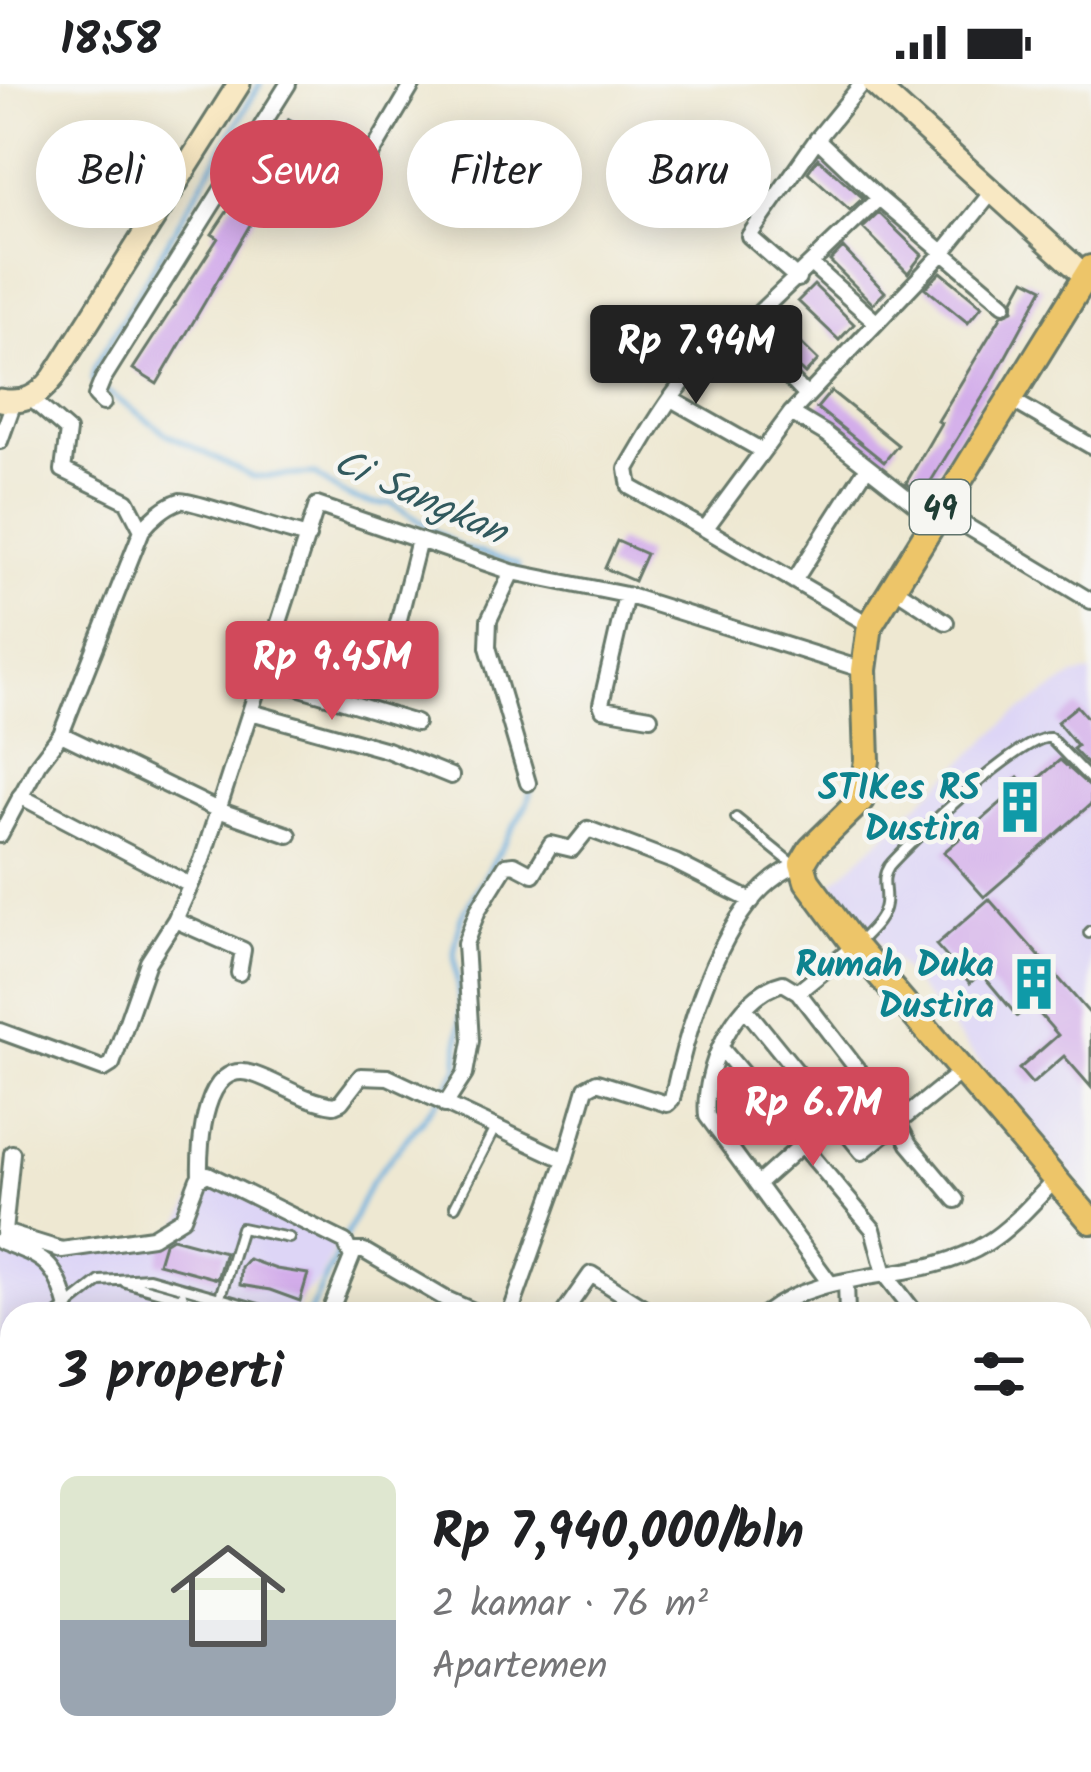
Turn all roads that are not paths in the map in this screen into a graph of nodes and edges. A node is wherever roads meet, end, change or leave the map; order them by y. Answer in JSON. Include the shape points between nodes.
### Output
{"nodes":[{"id":1,"x":239,"y":84,"type":"edge"},
{"id":2,"x":288,"y":84,"type":"edge"},
{"id":3,"x":413,"y":84,"type":"edge"},
{"id":4,"x":862,"y":84,"type":"edge"},
{"id":5,"x":874,"y":84,"type":"edge"},
{"id":6,"x":383,"y":135,"type":"edge"},
{"id":7,"x":817,"y":139,"type":"junction"},
{"id":8,"x":992,"y":192,"type":"junction"},
{"id":9,"x":879,"y":198,"type":"junction"},
{"id":10,"x":941,"y":255,"type":"junction"},
{"id":11,"x":812,"y":265,"type":"junction"},
{"id":12,"x":1088,"y":272,"type":"edge"},
{"id":13,"x":798,"y":279,"type":"junction"},
{"id":14,"x":1004,"y":304,"type":"dead end"},
{"id":15,"x":876,"y":322,"type":"junction"},
{"id":16,"x":742,"y":329,"type":"junction"},
{"id":17,"x":100,"y":392,"type":"dead end"},
{"id":18,"x":807,"y":396,"type":"junction"},
{"id":19,"x":1008,"y":398,"type":"junction"},
{"id":20,"x":671,"y":399,"type":"junction"},
{"id":21,"x":15,"y":400,"type":"edge"},
{"id":22,"x":790,"y":413,"type":"junction"},
{"id":23,"x":0,"y":441,"type":"edge"},
{"id":24,"x":1091,"y":446,"type":"edge"},
{"id":25,"x":761,"y":450,"type":"junction"},
{"id":26,"x":867,"y":467,"type":"junction"},
{"id":27,"x":935,"y":514,"type":"junction"},
{"id":28,"x":705,"y":529,"type":"junction"},
{"id":29,"x":142,"y":530,"type":"junction"},
{"id":30,"x":308,"y":537,"type":"junction"},
{"id":31,"x":419,"y":540,"type":"junction"},
{"id":32,"x":512,"y":572,"type":"junction"},
{"id":33,"x":794,"y":581,"type":"junction"},
{"id":34,"x":891,"y":586,"type":"junction"},
{"id":35,"x":626,"y":595,"type":"junction"},
{"id":36,"x":1091,"y":601,"type":"edge"},
{"id":37,"x":946,"y":622,"type":"dead end"},
{"id":38,"x":870,"y":625,"type":"junction"},
{"id":39,"x":396,"y":631,"type":"dead end"},
{"id":40,"x":864,"y":670,"type":"junction"},
{"id":41,"x":261,"y":676,"type":"junction"},
{"id":42,"x":250,"y":712,"type":"junction"},
{"id":43,"x":650,"y":717,"type":"dead end"},
{"id":44,"x":416,"y":723,"type":"dead end"},
{"id":45,"x":61,"y":734,"type":"junction"},
{"id":46,"x":451,"y":776,"type":"dead end"},
{"id":47,"x":1091,"y":780,"type":"edge"},
{"id":48,"x":528,"y":783,"type":"dead end"},
{"id":49,"x":20,"y":796,"type":"junction"},
{"id":50,"x":218,"y":810,"type":"junction"},
{"id":51,"x":736,"y":818,"type":"dead end"},
{"id":52,"x":0,"y":835,"type":"edge"},
{"id":53,"x":289,"y":835,"type":"dead end"},
{"id":54,"x":798,"y":865,"type":"junction"},
{"id":55,"x":190,"y":885,"type":"junction"},
{"id":56,"x":752,"y":902,"type":"junction"},
{"id":57,"x":175,"y":920,"type":"junction"},
{"id":58,"x":855,"y":946,"type":"junction"},
{"id":59,"x":239,"y":973,"type":"dead end"},
{"id":60,"x":798,"y":992,"type":"junction"},
{"id":61,"x":745,"y":1008,"type":"junction"},
{"id":62,"x":0,"y":1031,"type":"edge"},
{"id":63,"x":722,"y":1048,"type":"junction"},
{"id":64,"x":963,"y":1070,"type":"junction"},
{"id":65,"x":440,"y":1102,"type":"junction"},
{"id":66,"x":834,"y":1116,"type":"junction"},
{"id":67,"x":897,"y":1121,"type":"junction"},
{"id":68,"x":495,"y":1128,"type":"junction"},
{"id":69,"x":803,"y":1145,"type":"junction"},
{"id":70,"x":12,"y":1153,"type":"dead end"},
{"id":71,"x":566,"y":1160,"type":"junction"},
{"id":72,"x":4,"y":1169,"type":"edge"},
{"id":73,"x":200,"y":1176,"type":"junction"},
{"id":74,"x":1056,"y":1179,"type":"junction"},
{"id":75,"x":758,"y":1184,"type":"junction"},
{"id":76,"x":956,"y":1200,"type":"dead end"},
{"id":77,"x":455,"y":1206,"type":"dead end"},
{"id":78,"x":1091,"y":1221,"type":"edge"},
{"id":79,"x":290,"y":1238,"type":"dead end"},
{"id":80,"x":0,"y":1241,"type":"edge"},
{"id":81,"x":344,"y":1244,"type":"junction"},
{"id":82,"x":885,"y":1274,"type":"junction"},
{"id":83,"x":838,"y":1282,"type":"junction"},
{"id":84,"x":183,"y":1293,"type":"junction"},
{"id":85,"x":220,"y":1297,"type":"junction"},
{"id":86,"x":62,"y":1302,"type":"edge"},
{"id":87,"x":72,"y":1302,"type":"edge"},
{"id":88,"x":180,"y":1302,"type":"edge"},
{"id":89,"x":207,"y":1302,"type":"edge"},
{"id":90,"x":236,"y":1302,"type":"edge"},
{"id":91,"x":334,"y":1302,"type":"edge"},
{"id":92,"x":453,"y":1302,"type":"edge"},
{"id":93,"x":514,"y":1302,"type":"edge"},
{"id":94,"x":571,"y":1302,"type":"edge"},
{"id":95,"x":635,"y":1302,"type":"edge"},
{"id":96,"x":780,"y":1302,"type":"edge"},
{"id":97,"x":844,"y":1302,"type":"edge"},
{"id":98,"x":907,"y":1302,"type":"edge"}],
"edges":[{"from":1,"to":21,"type":"main road","via":[[53,378]]},
{"from":2,"to":17,"type":"street"},
{"from":3,"to":6,"type":"street"},
{"from":4,"to":7,"type":"street"},
{"from":5,"to":8,"type":"main road"},
{"from":7,"to":9,"type":"street"},
{"from":7,"to":13,"type":"street","via":[[749,236]]},
{"from":8,"to":10,"type":"street"},
{"from":8,"to":12,"type":"main road"},
{"from":9,"to":10,"type":"street"},
{"from":9,"to":11,"type":"street"},
{"from":10,"to":14,"type":"street"},
{"from":10,"to":15,"type":"street"},
{"from":11,"to":13,"type":"street"},
{"from":11,"to":15,"type":"street"},
{"from":12,"to":19,"type":"main road","number":"49"},
{"from":13,"to":16,"type":"street"},
{"from":15,"to":18,"type":"street"},
{"from":16,"to":18,"type":"street"},
{"from":16,"to":20,"type":"street","via":[[700,360]]},
{"from":18,"to":22,"type":"street"},
{"from":19,"to":24,"type":"street"},
{"from":19,"to":27,"type":"main road","number":"49"},
{"from":20,"to":25,"type":"street"},
{"from":20,"to":28,"type":"street","via":[[627,469],[628,483]]},
{"from":21,"to":23,"type":"street"},
{"from":21,"to":29,"type":"street","via":[[68,431],[63,470],[127,501]]},
{"from":22,"to":25,"type":"street"},
{"from":22,"to":26,"type":"street"},
{"from":25,"to":28,"type":"street"},
{"from":26,"to":27,"type":"street"},
{"from":26,"to":33,"type":"street"},
{"from":27,"to":34,"type":"main road","number":"49"},
{"from":27,"to":36,"type":"street"},
{"from":28,"to":33,"type":"street"},
{"from":29,"to":30,"type":"street","via":[[178,501],[192,501]]},
{"from":29,"to":45,"type":"street"},
{"from":30,"to":31,"type":"street","via":[[317,505]]},
{"from":30,"to":41,"type":"street"},
{"from":31,"to":32,"type":"street"},
{"from":31,"to":39,"type":"street"},
{"from":32,"to":35,"type":"street"},
{"from":32,"to":48,"type":"street","via":[[490,620],[488,647]]},
{"from":33,"to":38,"type":"street"},
{"from":34,"to":37,"type":"street"},
{"from":34,"to":38,"type":"main road","number":"49"},
{"from":35,"to":40,"type":"street"},
{"from":35,"to":43,"type":"street","via":[[602,704]]},
{"from":38,"to":40,"type":"main road","number":"49"},
{"from":40,"to":54,"type":"main road","number":"49","via":[[867,767],[855,809]]},
{"from":41,"to":42,"type":"street"},
{"from":41,"to":44,"type":"street"},
{"from":42,"to":46,"type":"street"},
{"from":42,"to":50,"type":"street"},
{"from":45,"to":49,"type":"street"},
{"from":45,"to":50,"type":"street"},
{"from":47,"to":58,"type":"lane","via":[[1050,738],[1028,742],[889,866],[881,916]]},
{"from":49,"to":52,"type":"street"},
{"from":49,"to":55,"type":"street"},
{"from":50,"to":53,"type":"street"},
{"from":50,"to":55,"type":"street"},
{"from":51,"to":54,"type":"lane"},
{"from":54,"to":56,"type":"street"},
{"from":54,"to":58,"type":"main road"},
{"from":55,"to":57,"type":"street"},
{"from":56,"to":65,"type":"street","via":[[588,829],[572,849],[551,844],[535,873],[506,865],[465,944],[471,1041],[465,1074]]},
{"from":56,"to":71,"type":"street","via":[[699,999],[672,1099],[662,1105],[591,1083]]},
{"from":57,"to":59,"type":"street","via":[[243,950]]},
{"from":57,"to":62,"type":"street","via":[[148,962],[109,1069]]},
{"from":58,"to":60,"type":"street"},
{"from":58,"to":64,"type":"main road"},
{"from":60,"to":61,"type":"street","via":[[778,982]]},
{"from":60,"to":67,"type":"street"},
{"from":61,"to":63,"type":"street"},
{"from":61,"to":66,"type":"street"},
{"from":63,"to":69,"type":"street"},
{"from":63,"to":75,"type":"street","via":[[707,1088],[707,1116]]},
{"from":64,"to":67,"type":"street"},
{"from":64,"to":74,"type":"main road"},
{"from":65,"to":68,"type":"street"},
{"from":65,"to":73,"type":"street","via":[[372,1074],[341,1102],[326,1104],[236,1071],[212,1096]]},
{"from":66,"to":67,"type":"street","via":[[862,1152]]},
{"from":66,"to":69,"type":"street"},
{"from":67,"to":76,"type":"street"},
{"from":68,"to":71,"type":"street"},
{"from":68,"to":77,"type":"lane"},
{"from":69,"to":75,"type":"street"},
{"from":69,"to":82,"type":"street","via":[[875,1233]]},
{"from":70,"to":72,"type":"street"},
{"from":71,"to":93,"type":"street"},
{"from":72,"to":73,"type":"street","via":[[4,1232],[62,1250],[168,1229],[183,1218]]},
{"from":73,"to":81,"type":"street"},
{"from":74,"to":78,"type":"main road"},
{"from":74,"to":82,"type":"street","via":[[984,1246]]},
{"from":75,"to":83,"type":"street"},
{"from":79,"to":85,"type":"lane","via":[[241,1228]]},
{"from":80,"to":86,"type":"street","via":[[50,1264]]},
{"from":81,"to":91,"type":"street","via":[[350,1264]]},
{"from":81,"to":92,"type":"street"},
{"from":82,"to":83,"type":"street"},
{"from":82,"to":98,"type":"street"},
{"from":83,"to":96,"type":"street"},
{"from":83,"to":97,"type":"street"},
{"from":84,"to":85,"type":"lane"},
{"from":84,"to":87,"type":"lane","via":[[149,1278],[100,1281]]},
{"from":84,"to":88,"type":"lane"},
{"from":84,"to":89,"type":"lane"},
{"from":85,"to":90,"type":"lane"},
{"from":94,"to":95,"type":"street","via":[[590,1274]]}]}
